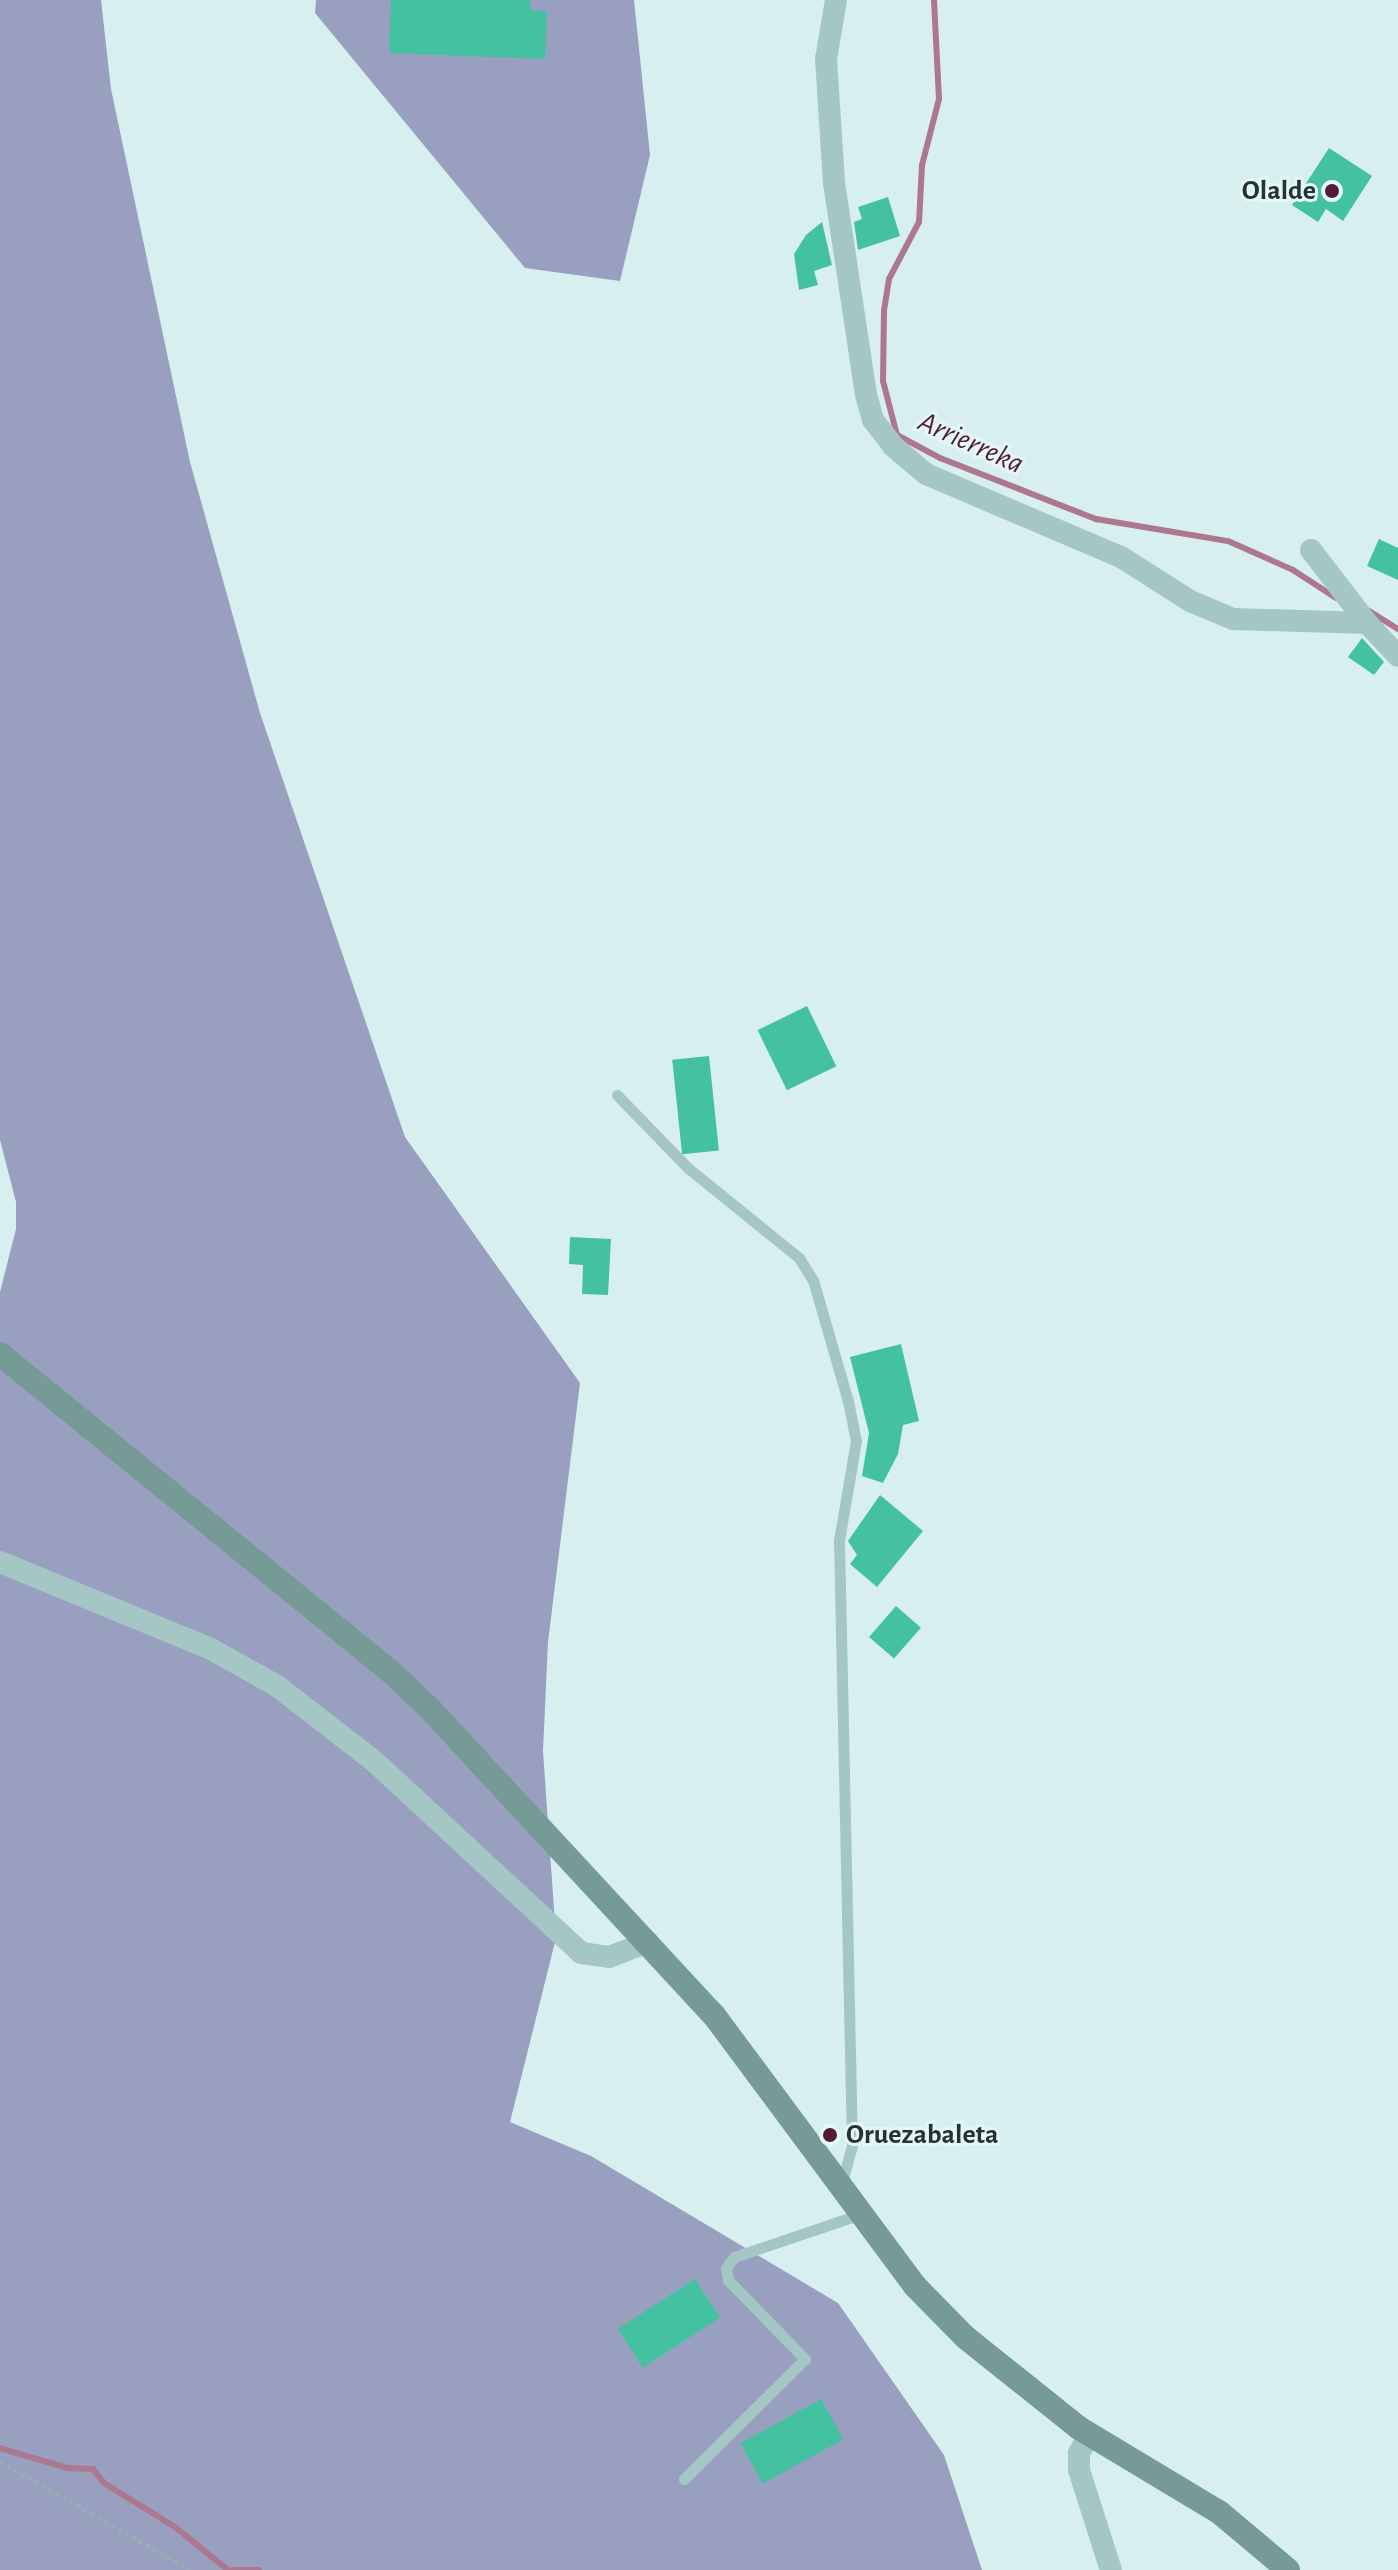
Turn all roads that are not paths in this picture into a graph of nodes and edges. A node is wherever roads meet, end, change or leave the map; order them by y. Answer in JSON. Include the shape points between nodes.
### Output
{"nodes":[{"id":1,"x":836,"y":0,"type":"edge"},
{"id":2,"x":1311,"y":550,"type":"dead end"},
{"id":3,"x":1367,"y":623,"type":"junction"},
{"id":4,"x":1398,"y":656,"type":"edge"},
{"id":5,"x":617,"y":1095,"type":"dead end"},
{"id":6,"x":0,"y":1354,"type":"edge"},
{"id":7,"x":0,"y":1562,"type":"edge"},
{"id":8,"x":648,"y":1942,"type":"junction"},
{"id":9,"x":841,"y":2185,"type":"junction"},
{"id":10,"x":862,"y":2214,"type":"junction"},
{"id":11,"x":1090,"y":2434,"type":"junction"},
{"id":12,"x":684,"y":2479,"type":"dead end"},
{"id":13,"x":1111,"y":2570,"type":"edge"},
{"id":14,"x":1288,"y":2570,"type":"edge"}],
"edges":[{"from":1,"to":3,"type":"street","via":[[826,59],[834,183],[866,395],[873,420],[893,446],[926,474],[1121,557],[1190,601],[1233,619]]},
{"from":2,"to":3,"type":"street"},
{"from":3,"to":4,"type":"street"},
{"from":5,"to":9,"type":"lane","via":[[688,1168],[799,1258],[813,1280],[848,1401],[856,1441],[839,1540],[852,2146]]},
{"from":6,"to":8,"type":"street","via":[[391,1672]]},
{"from":7,"to":8,"type":"street","via":[[211,1649],[277,1686],[374,1761],[581,1953],[609,1957]]},
{"from":8,"to":9,"type":"street","via":[[713,2014]]},
{"from":9,"to":10,"type":"street"},
{"from":10,"to":11,"type":"street","via":[[915,2286],[965,2337],[1026,2390]]},
{"from":10,"to":12,"type":"lane","via":[[734,2257],[726,2268],[728,2280],[805,2359]]},
{"from":11,"to":13,"type":"street","via":[[1079,2453],[1079,2470]]},
{"from":11,"to":14,"type":"street","via":[[1210,2505]]}]}
